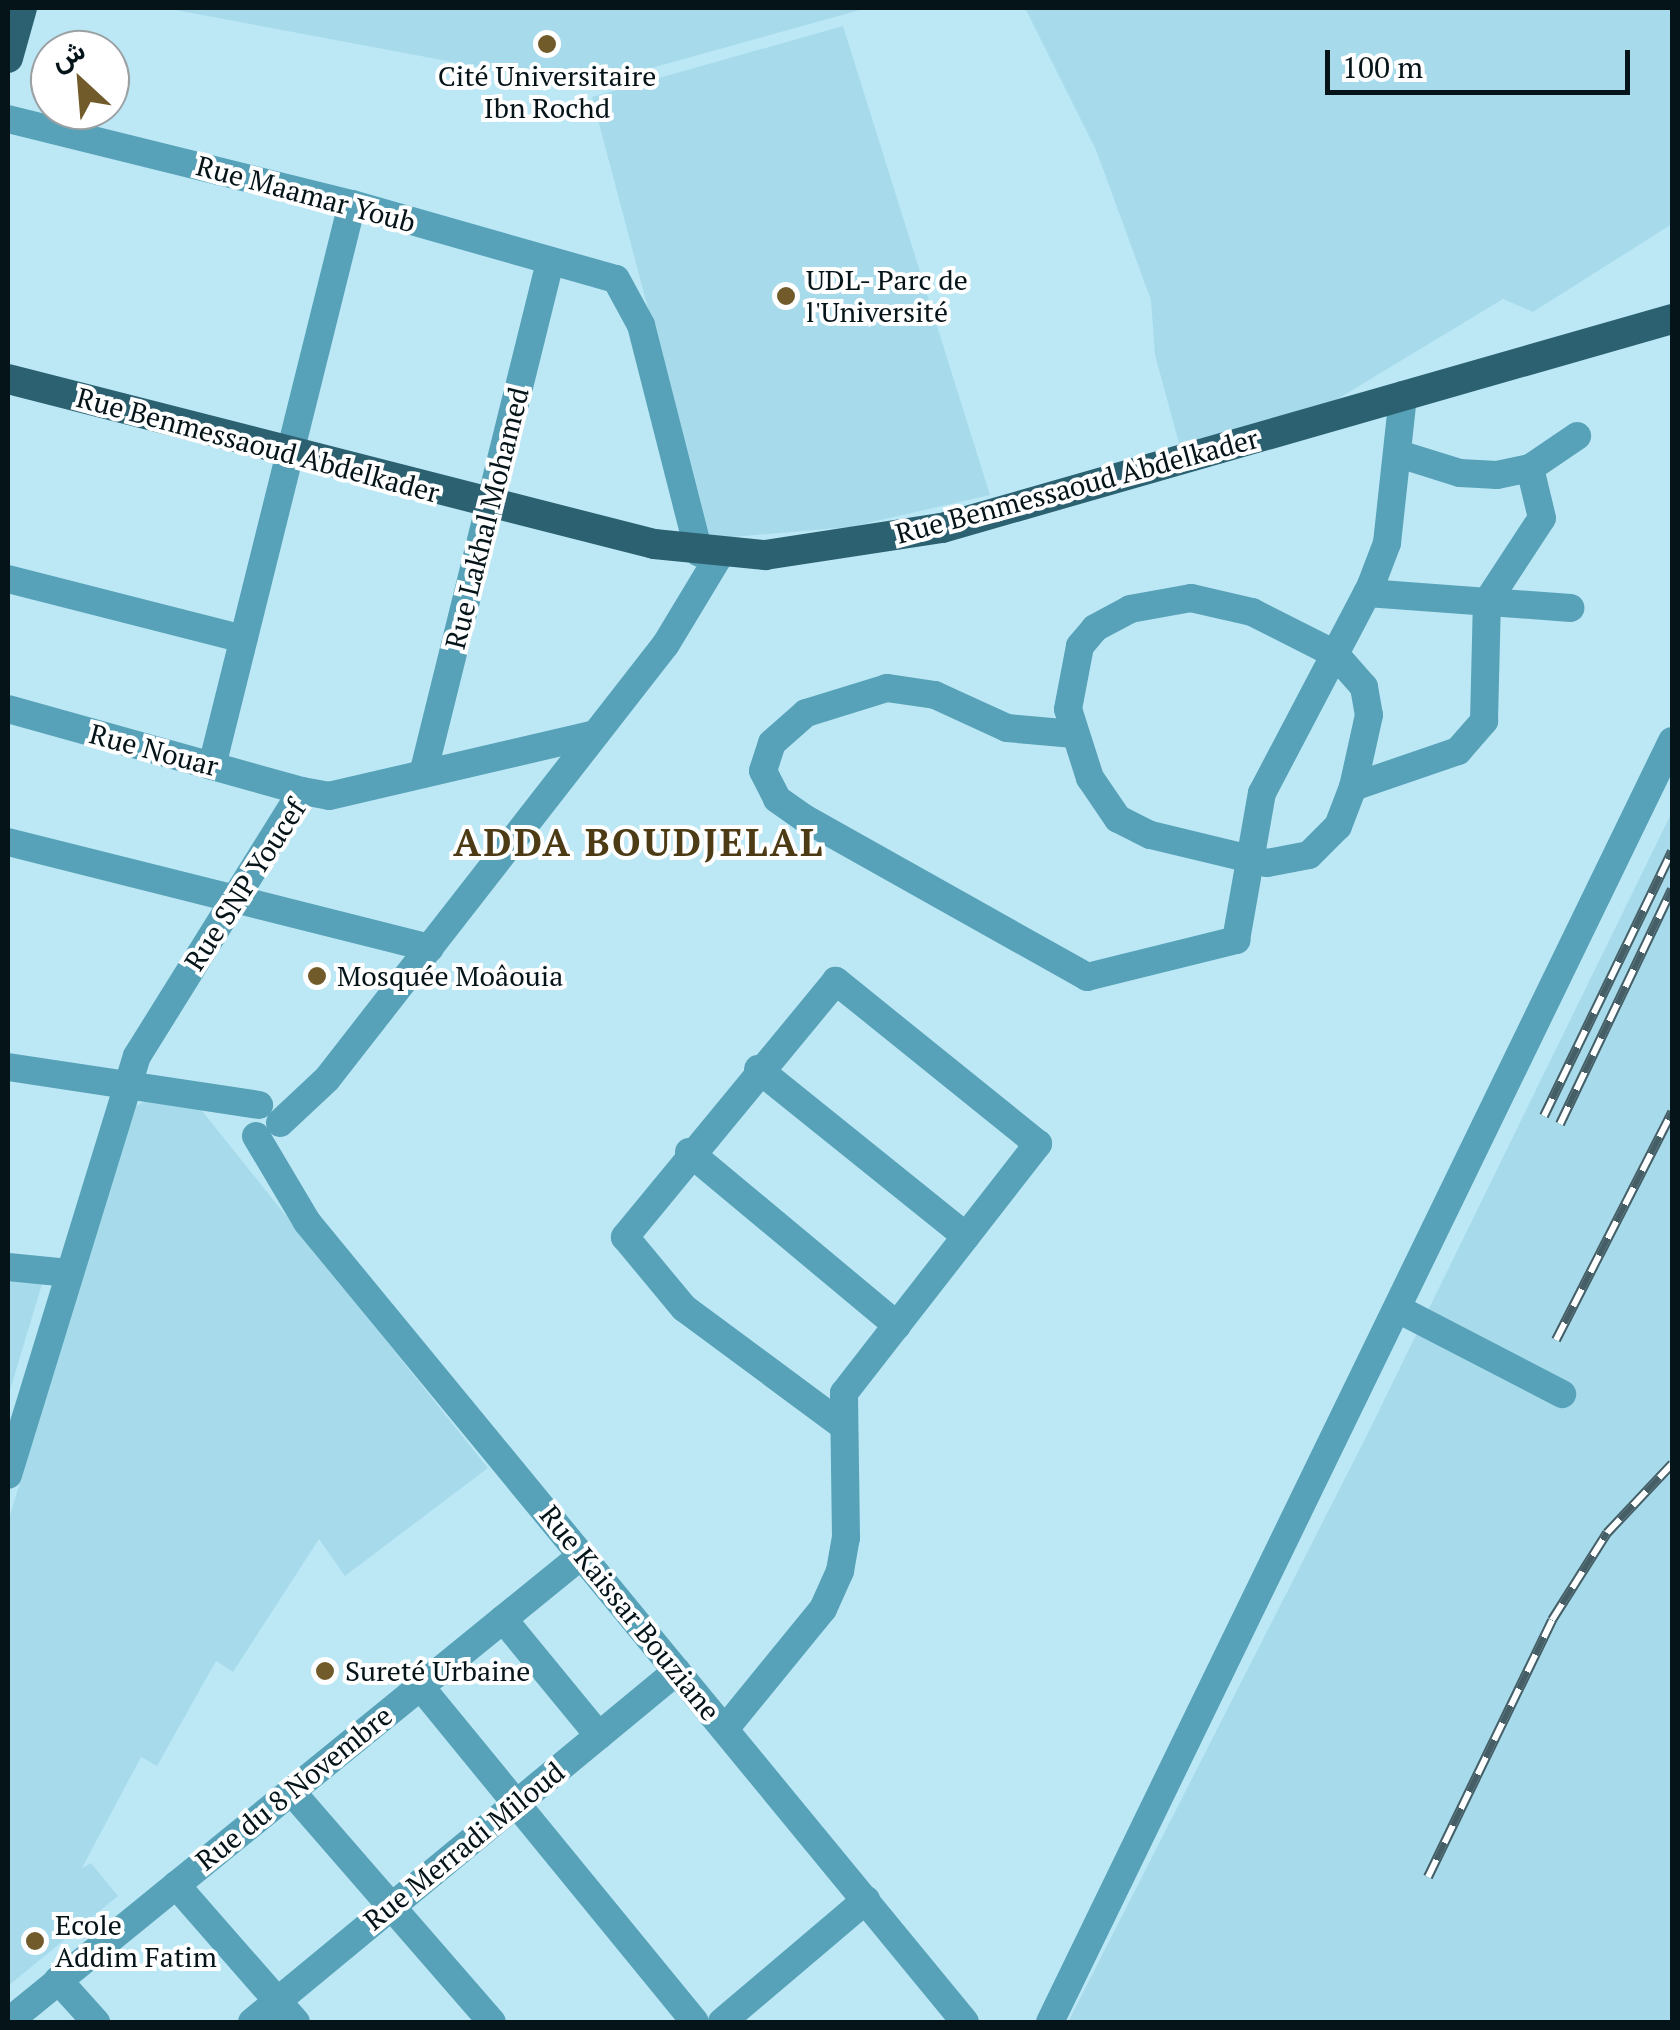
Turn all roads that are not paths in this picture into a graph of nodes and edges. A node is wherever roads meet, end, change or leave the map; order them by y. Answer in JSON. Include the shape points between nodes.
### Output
{"nodes":[{"id":1,"x":22,"y":8,"type":"edge"},
{"id":2,"x":8,"y":58,"type":"edge"},
{"id":3,"x":8,"y":119,"type":"edge"},
{"id":4,"x":352,"y":204,"type":"junction"},
{"id":5,"x":550,"y":262,"type":"junction"},
{"id":6,"x":1672,"y":319,"type":"edge"},
{"id":7,"x":8,"y":386,"type":"edge"},
{"id":8,"x":1403,"y":396,"type":"junction"},
{"id":9,"x":1577,"y":436,"type":"dead end"},
{"id":10,"x":1399,"y":454,"type":"junction"},
{"id":11,"x":289,"y":455,"type":"junction"},
{"id":12,"x":1530,"y":468,"type":"junction"},
{"id":13,"x":490,"y":504,"type":"junction"},
{"id":14,"x":710,"y":553,"type":"junction"},
{"id":15,"x":8,"y":579,"type":"edge"},
{"id":16,"x":1367,"y":593,"type":"junction"},
{"id":17,"x":1487,"y":602,"type":"junction"},
{"id":18,"x":1570,"y":608,"type":"dead end"},
{"id":19,"x":243,"y":638,"type":"junction"},
{"id":20,"x":1335,"y":654,"type":"junction"},
{"id":21,"x":8,"y":710,"type":"edge"},
{"id":22,"x":596,"y":734,"type":"junction"},
{"id":23,"x":1074,"y":734,"type":"junction"},
{"id":24,"x":1672,"y":741,"type":"edge"},
{"id":25,"x":212,"y":766,"type":"junction"},
{"id":26,"x":423,"y":774,"type":"junction"},
{"id":27,"x":1353,"y":787,"type":"junction"},
{"id":28,"x":302,"y":790,"type":"junction"},
{"id":29,"x":8,"y":842,"type":"edge"},
{"id":30,"x":1251,"y":858,"type":"junction"},
{"id":31,"x":236,"y":898,"type":"junction"},
{"id":32,"x":430,"y":948,"type":"junction"},
{"id":33,"x":8,"y":1067,"type":"edge"},
{"id":34,"x":758,"y":1069,"type":"junction"},
{"id":35,"x":128,"y":1082,"type":"junction"},
{"id":36,"x":264,"y":1121,"type":"junction"},
{"id":37,"x":688,"y":1152,"type":"junction"},
{"id":38,"x":966,"y":1236,"type":"junction"},
{"id":39,"x":8,"y":1266,"type":"edge"},
{"id":40,"x":69,"y":1273,"type":"junction"},
{"id":41,"x":1398,"y":1309,"type":"junction"},
{"id":42,"x":897,"y":1325,"type":"junction"},
{"id":43,"x":1562,"y":1394,"type":"dead end"},
{"id":44,"x":842,"y":1425,"type":"junction"},
{"id":45,"x":8,"y":1475,"type":"edge"},
{"id":46,"x":582,"y":1555,"type":"junction"},
{"id":47,"x":503,"y":1619,"type":"junction"},
{"id":48,"x":678,"y":1671,"type":"junction"},
{"id":49,"x":420,"y":1686,"type":"junction"},
{"id":50,"x":726,"y":1729,"type":"junction"},
{"id":51,"x":599,"y":1736,"type":"junction"},
{"id":52,"x":291,"y":1791,"type":"junction"},
{"id":53,"x":517,"y":1804,"type":"junction"},
{"id":54,"x":176,"y":1884,"type":"junction"},
{"id":55,"x":866,"y":1900,"type":"junction"},
{"id":56,"x":390,"y":1906,"type":"junction"},
{"id":57,"x":58,"y":1980,"type":"junction"},
{"id":58,"x":287,"y":2012,"type":"edge"},
{"id":59,"x":961,"y":2021,"type":"edge"},
{"id":60,"x":8,"y":2022,"type":"edge"},
{"id":61,"x":96,"y":2022,"type":"edge"},
{"id":62,"x":252,"y":2022,"type":"edge"},
{"id":63,"x":492,"y":2022,"type":"edge"},
{"id":64,"x":694,"y":2022,"type":"edge"},
{"id":65,"x":722,"y":2022,"type":"edge"},
{"id":66,"x":1050,"y":2022,"type":"edge"}],
"edges":[{"from":1,"to":2,"type":"main road"},
{"from":3,"to":4,"type":"street","name":"Rue Maamar Youb"},
{"from":4,"to":5,"type":"street","name":"Rue Maamar Youb"},
{"from":4,"to":11,"type":"street"},
{"from":5,"to":13,"type":"street","name":"Rue Lakhal Mohamed"},
{"from":5,"to":14,"type":"street","name":"Rue Maamar Youb","via":[[616,279],[633,300]]},
{"from":6,"to":8,"type":"main road","name":"Rue Benmessaoud Abdelkader"},
{"from":7,"to":11,"type":"main road","name":"Rue Benmessaoud Abdelkader"},
{"from":8,"to":10,"type":"street"},
{"from":8,"to":14,"type":"main road","name":"Rue Benmessaoud Abdelkader","via":[[942,528],[793,553]]},
{"from":9,"to":12,"type":"street"},
{"from":10,"to":12,"type":"street","via":[[1460,474]]},
{"from":10,"to":16,"type":"street","via":[[1386,543]]},
{"from":11,"to":13,"type":"main road","name":"Rue Benmessaoud Abdelkader"},
{"from":11,"to":19,"type":"street"},
{"from":12,"to":17,"type":"street","via":[[1542,518]]},
{"from":13,"to":14,"type":"main road","name":"Rue Benmessaoud Abdelkader"},
{"from":13,"to":26,"type":"street","name":"Rue Lakhal Mohamed"},
{"from":14,"to":22,"type":"street","via":[[666,644]]},
{"from":15,"to":19,"type":"street"},
{"from":16,"to":17,"type":"street"},
{"from":16,"to":20,"type":"street"},
{"from":17,"to":18,"type":"street"},
{"from":17,"to":27,"type":"street","via":[[1486,702],[1474,737],[1429,763]]},
{"from":19,"to":25,"type":"street"},
{"from":20,"to":23,"type":"street","via":[[1224,603],[1154,602],[1104,622],[1084,639],[1068,708]]},
{"from":20,"to":27,"type":"street","via":[[1355,672],[1370,707]]},
{"from":20,"to":30,"type":"street","via":[[1262,793]]},
{"from":21,"to":25,"type":"street","name":"Rue Nouar"},
{"from":22,"to":26,"type":"street","name":"Rue SNP Youcef"},
{"from":22,"to":32,"type":"street"},
{"from":23,"to":30,"type":"street","via":[[1090,778],[1118,819],[1150,835]]},
{"from":23,"to":30,"type":"street","via":[[1007,728],[934,695],[888,688],[806,714],[772,743],[763,772],[777,799],[804,818],[1092,978],[1240,938]]},
{"from":24,"to":41,"type":"street"},
{"from":25,"to":28,"type":"street","name":"Rue Nouar"},
{"from":26,"to":28,"type":"street","name":"Rue SNP Youcef","via":[[323,797]]},
{"from":27,"to":30,"type":"street","via":[[1327,842],[1287,862]]},
{"from":28,"to":31,"type":"street","name":"Rue SNP Youcef"},
{"from":29,"to":31,"type":"street"},
{"from":31,"to":32,"type":"street"},
{"from":31,"to":35,"type":"street","name":"Rue SNP Youcef","via":[[142,1045]]},
{"from":32,"to":36,"type":"street","via":[[343,1057]]},
{"from":33,"to":35,"type":"street"},
{"from":34,"to":37,"type":"street"},
{"from":34,"to":38,"type":"street"},
{"from":34,"to":38,"type":"street","via":[[826,986],[840,982],[1021,1126],[1037,1140],[1034,1152]]},
{"from":35,"to":36,"type":"street","via":[[200,1092]]},
{"from":35,"to":40,"type":"street","name":"Rue SNP Youcef"},
{"from":36,"to":46,"type":"street","name":"Rue Kaissar Bouziane","via":[[294,1202]]},
{"from":37,"to":42,"type":"street"},
{"from":37,"to":44,"type":"street","via":[[630,1224],[628,1246],[684,1308]]},
{"from":38,"to":42,"type":"street"},
{"from":39,"to":40,"type":"street"},
{"from":40,"to":45,"type":"street","name":"Rue SNP Youcef"},
{"from":41,"to":43,"type":"street"},
{"from":41,"to":66,"type":"street"},
{"from":42,"to":44,"type":"street","via":[[844,1393]]},
{"from":44,"to":50,"type":"street","via":[[846,1538],[840,1571],[823,1609]]},
{"from":46,"to":47,"type":"street","name":"Rue du 8 Novembre"},
{"from":46,"to":48,"type":"street","name":"Rue Kaissar Bouziane"},
{"from":47,"to":49,"type":"street","name":"Rue du 8 Novembre"},
{"from":47,"to":51,"type":"street"},
{"from":48,"to":50,"type":"street","name":"Rue Kaissar Bouziane"},
{"from":48,"to":51,"type":"street","name":"Rue Merradi Miloud"},
{"from":49,"to":52,"type":"street","name":"Rue du 8 Novembre"},
{"from":49,"to":53,"type":"street"},
{"from":50,"to":55,"type":"street","name":"Rue Kaissar Bouziane"},
{"from":51,"to":53,"type":"street","name":"Rue Merradi Miloud"},
{"from":52,"to":54,"type":"street","name":"Rue du 8 Novembre"},
{"from":52,"to":56,"type":"street"},
{"from":53,"to":56,"type":"street","name":"Rue Merradi Miloud"},
{"from":53,"to":64,"type":"street"},
{"from":54,"to":57,"type":"street","name":"Rue du 8 Novembre"},
{"from":54,"to":58,"type":"street"},
{"from":55,"to":59,"type":"street","name":"Rue Kaissar Bouziane"},
{"from":55,"to":65,"type":"street"},
{"from":56,"to":58,"type":"street","name":"Rue Merradi Miloud"},
{"from":56,"to":63,"type":"street"},
{"from":57,"to":60,"type":"street","name":"Rue du 8 Novembre"},
{"from":57,"to":61,"type":"street"},
{"from":58,"to":62,"type":"street","name":"Rue Merradi Miloud"}]}
